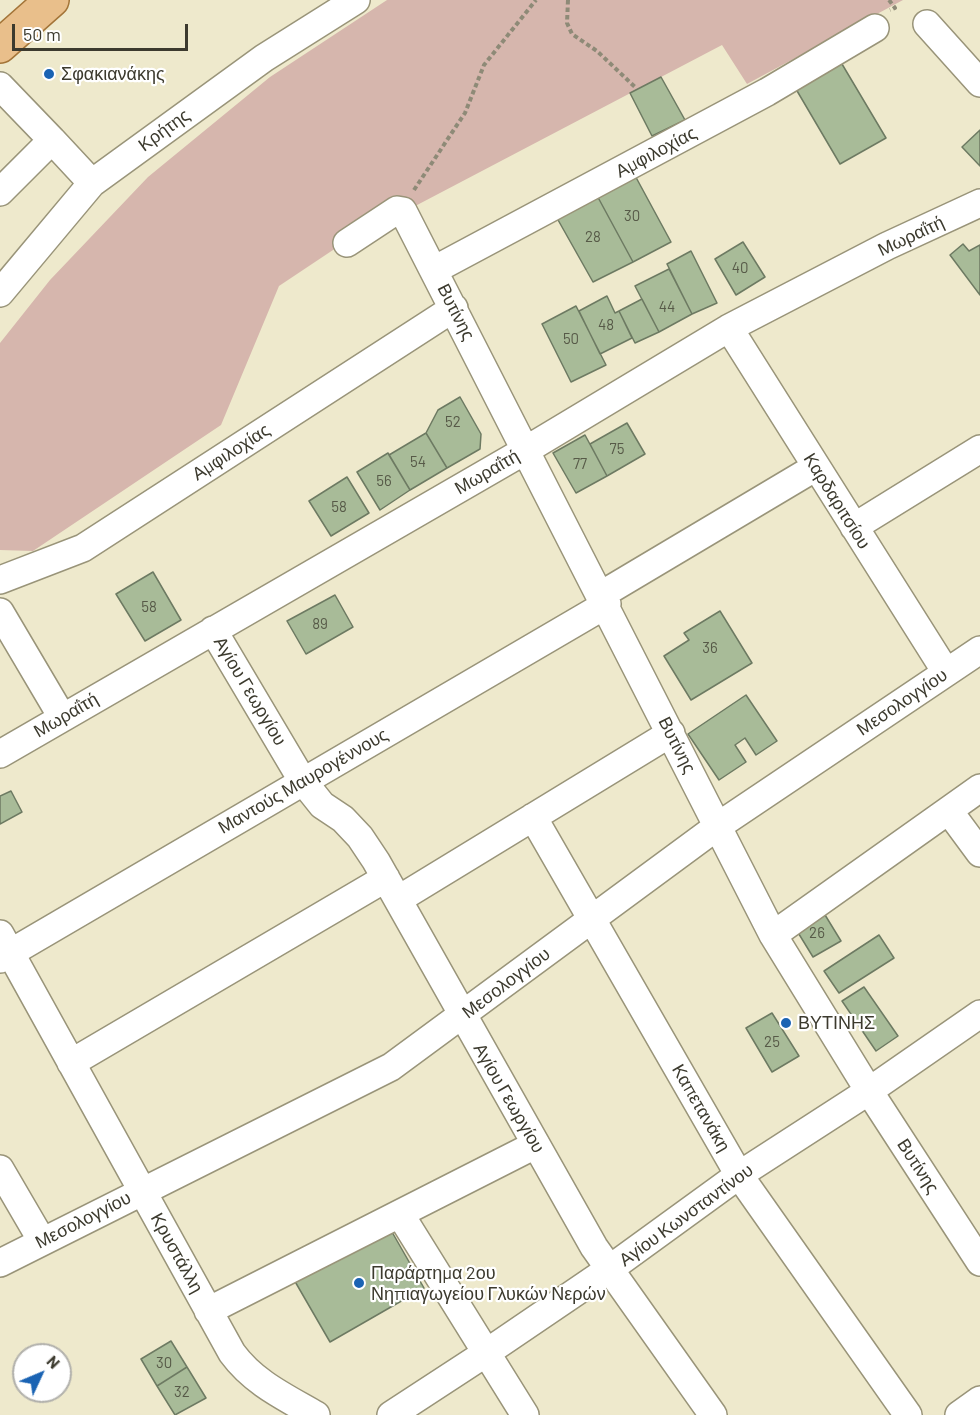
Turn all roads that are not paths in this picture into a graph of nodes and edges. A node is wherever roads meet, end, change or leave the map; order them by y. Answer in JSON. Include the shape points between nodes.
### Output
{"nodes":[{"id":1,"x":52,"y":0,"type":"edge"},
{"id":2,"x":356,"y":0,"type":"edge"},
{"id":3,"x":927,"y":24,"type":"dead end"},
{"id":4,"x":876,"y":28,"type":"dead end"},
{"id":5,"x":0,"y":45,"type":"edge"},
{"id":6,"x":980,"y":82,"type":"edge"},
{"id":7,"x":0,"y":86,"type":"edge"},
{"id":8,"x":52,"y":140,"type":"junction"},
{"id":9,"x":92,"y":183,"type":"junction"},
{"id":10,"x":0,"y":192,"type":"edge"},
{"id":11,"x":980,"y":203,"type":"edge"},
{"id":12,"x":347,"y":243,"type":"dead end"},
{"id":13,"x":434,"y":270,"type":"junction"},
{"id":14,"x":0,"y":293,"type":"edge"},
{"id":15,"x":454,"y":308,"type":"junction"},
{"id":16,"x":729,"y":328,"type":"junction"},
{"id":17,"x":980,"y":449,"type":"edge"},
{"id":18,"x":526,"y":450,"type":"junction"},
{"id":19,"x":816,"y":467,"type":"junction"},
{"id":20,"x":854,"y":527,"type":"junction"},
{"id":21,"x":0,"y":580,"type":"edge"},
{"id":22,"x":604,"y":600,"type":"junction"},
{"id":23,"x":0,"y":612,"type":"edge"},
{"id":24,"x":213,"y":630,"type":"junction"},
{"id":25,"x":980,"y":650,"type":"edge"},
{"id":26,"x":946,"y":672,"type":"junction"},
{"id":27,"x":62,"y":717,"type":"junction"},
{"id":28,"x":671,"y":733,"type":"junction"},
{"id":29,"x":0,"y":754,"type":"edge"},
{"id":30,"x":302,"y":780,"type":"junction"},
{"id":31,"x":980,"y":788,"type":"edge"},
{"id":32,"x":949,"y":811,"type":"junction"},
{"id":33,"x":533,"y":817,"type":"junction"},
{"id":34,"x":718,"y":826,"type":"junction"},
{"id":35,"x":980,"y":853,"type":"edge"},
{"id":36,"x":393,"y":889,"type":"junction"},
{"id":37,"x":593,"y":917,"type":"junction"},
{"id":38,"x":773,"y":935,"type":"junction"},
{"id":39,"x":4,"y":949,"type":"edge"},
{"id":40,"x":980,"y":1014,"type":"edge"},
{"id":41,"x":462,"y":1017,"type":"junction"},
{"id":42,"x":71,"y":1063,"type":"junction"},
{"id":43,"x":869,"y":1091,"type":"junction"},
{"id":44,"x":535,"y":1145,"type":"junction"},
{"id":45,"x":0,"y":1169,"type":"edge"},
{"id":46,"x":739,"y":1175,"type":"junction"},
{"id":47,"x":142,"y":1190,"type":"junction"},
{"id":48,"x":400,"y":1214,"type":"junction"},
{"id":49,"x":42,"y":1241,"type":"junction"},
{"id":50,"x":980,"y":1262,"type":"edge"},
{"id":51,"x":0,"y":1263,"type":"edge"},
{"id":52,"x":611,"y":1268,"type":"junction"},
{"id":53,"x":208,"y":1311,"type":"junction"},
{"id":54,"x":486,"y":1353,"type":"junction"},
{"id":55,"x":980,"y":1400,"type":"edge"},
{"id":56,"x":316,"y":1415,"type":"edge"},
{"id":57,"x":391,"y":1415,"type":"edge"},
{"id":58,"x":525,"y":1415,"type":"edge"},
{"id":59,"x":713,"y":1415,"type":"edge"},
{"id":60,"x":908,"y":1415,"type":"edge"},
{"id":61,"x":959,"y":1415,"type":"edge"}],
"edges":[{"from":1,"to":5,"type":"main road"},
{"from":2,"to":9,"type":"street","name":"Κρήτης","via":[[264,58]]},
{"from":3,"to":6,"type":"street"},
{"from":4,"to":13,"type":"street","name":"Αμφιλοχίας","via":[[767,92]]},
{"from":7,"to":8,"type":"street"},
{"from":8,"to":9,"type":"street"},
{"from":8,"to":10,"type":"street"},
{"from":9,"to":14,"type":"street","name":"Κρήτης"},
{"from":11,"to":16,"type":"street","name":"Μωραΐτή"},
{"from":12,"to":13,"type":"street","name":"Βυτίνης","via":[[399,211]]},
{"from":13,"to":15,"type":"street","name":"Βυτίνης"},
{"from":15,"to":18,"type":"street","name":"Βυτίνης"},
{"from":15,"to":21,"type":"street","name":"Αμφιλοχίας","via":[[83,548]]},
{"from":16,"to":18,"type":"street","name":"Μωραΐτή"},
{"from":16,"to":19,"type":"street","name":"Καρδαριτσίου"},
{"from":17,"to":20,"type":"street"},
{"from":18,"to":22,"type":"street","name":"Βυτίνης"},
{"from":18,"to":24,"type":"street","name":"Μωραΐτή"},
{"from":19,"to":20,"type":"street","name":"Καρδαριτσίου"},
{"from":19,"to":22,"type":"street","name":"Μαντούς Μαυρογέννους"},
{"from":20,"to":26,"type":"street","name":"Καρδαριτσίου"},
{"from":22,"to":28,"type":"street","name":"Βυτίνης"},
{"from":22,"to":30,"type":"street","name":"Μαντούς Μαυρογέννους"},
{"from":23,"to":27,"type":"street"},
{"from":24,"to":27,"type":"street","name":"Μωραΐτή"},
{"from":24,"to":30,"type":"street","name":"Αγίου Γεωργίου"},
{"from":25,"to":26,"type":"street","name":"Μεσολογγίου"},
{"from":26,"to":34,"type":"street","name":"Μεσολογγίου"},
{"from":27,"to":29,"type":"street","name":"Μωραΐτή"},
{"from":28,"to":33,"type":"street"},
{"from":28,"to":34,"type":"street","name":"Βυτίνης"},
{"from":30,"to":36,"type":"street","name":"Αγίου Γεωργίου","via":[[322,805],[360,837]]},
{"from":30,"to":39,"type":"street","name":"Μαντούς Μαυρογέννους"},
{"from":31,"to":32,"type":"street"},
{"from":32,"to":35,"type":"street"},
{"from":32,"to":38,"type":"street"},
{"from":33,"to":36,"type":"street"},
{"from":33,"to":37,"type":"street","name":"Καπετανάκη"},
{"from":34,"to":37,"type":"street","name":"Μεσολογγίου"},
{"from":34,"to":38,"type":"street","name":"Βυτίνης"},
{"from":36,"to":41,"type":"street","name":"Αγίου Γεωργίου"},
{"from":36,"to":42,"type":"street"},
{"from":37,"to":41,"type":"street","name":"Μεσολογγίου"},
{"from":37,"to":46,"type":"street","name":"Καπετανάκη"},
{"from":38,"to":43,"type":"street","name":"Βυτίνης"},
{"from":39,"to":42,"type":"street","name":"Κρυστάλλη"},
{"from":40,"to":43,"type":"street","name":"Αγίου Κωνσταντίνου"},
{"from":41,"to":44,"type":"street","name":"Αγίου Γεωργίου"},
{"from":41,"to":47,"type":"street","name":"Μεσολογγίου","via":[[391,1067]]},
{"from":42,"to":47,"type":"street","name":"Κρυστάλλη"},
{"from":43,"to":46,"type":"street","name":"Αγίου Κωνσταντίνου"},
{"from":43,"to":50,"type":"street","name":"Βυτίνης"},
{"from":44,"to":48,"type":"street"},
{"from":44,"to":52,"type":"street","name":"Αγίου Γεωργίου","via":[[594,1247]]},
{"from":45,"to":49,"type":"street"},
{"from":46,"to":52,"type":"street","name":"Αγίου Κωνσταντίνου"},
{"from":46,"to":60,"type":"street","name":"Καπετανάκη"},
{"from":47,"to":49,"type":"street","name":"Μεσολογγίου"},
{"from":47,"to":53,"type":"street","name":"Κρυστάλλη"},
{"from":48,"to":53,"type":"street"},
{"from":48,"to":54,"type":"street"},
{"from":49,"to":51,"type":"street","name":"Μεσολογγίου"},
{"from":52,"to":54,"type":"street","name":"Αγίου Κωνσταντίνου"},
{"from":52,"to":59,"type":"street","name":"Αγίου Γεωργίου"},
{"from":53,"to":56,"type":"street","name":"Κρυστάλλη","via":[[243,1368],[260,1383]]},
{"from":54,"to":57,"type":"street","name":"Αγίου Κωνσταντίνου"},
{"from":54,"to":58,"type":"street"},
{"from":55,"to":61,"type":"street"}]}
